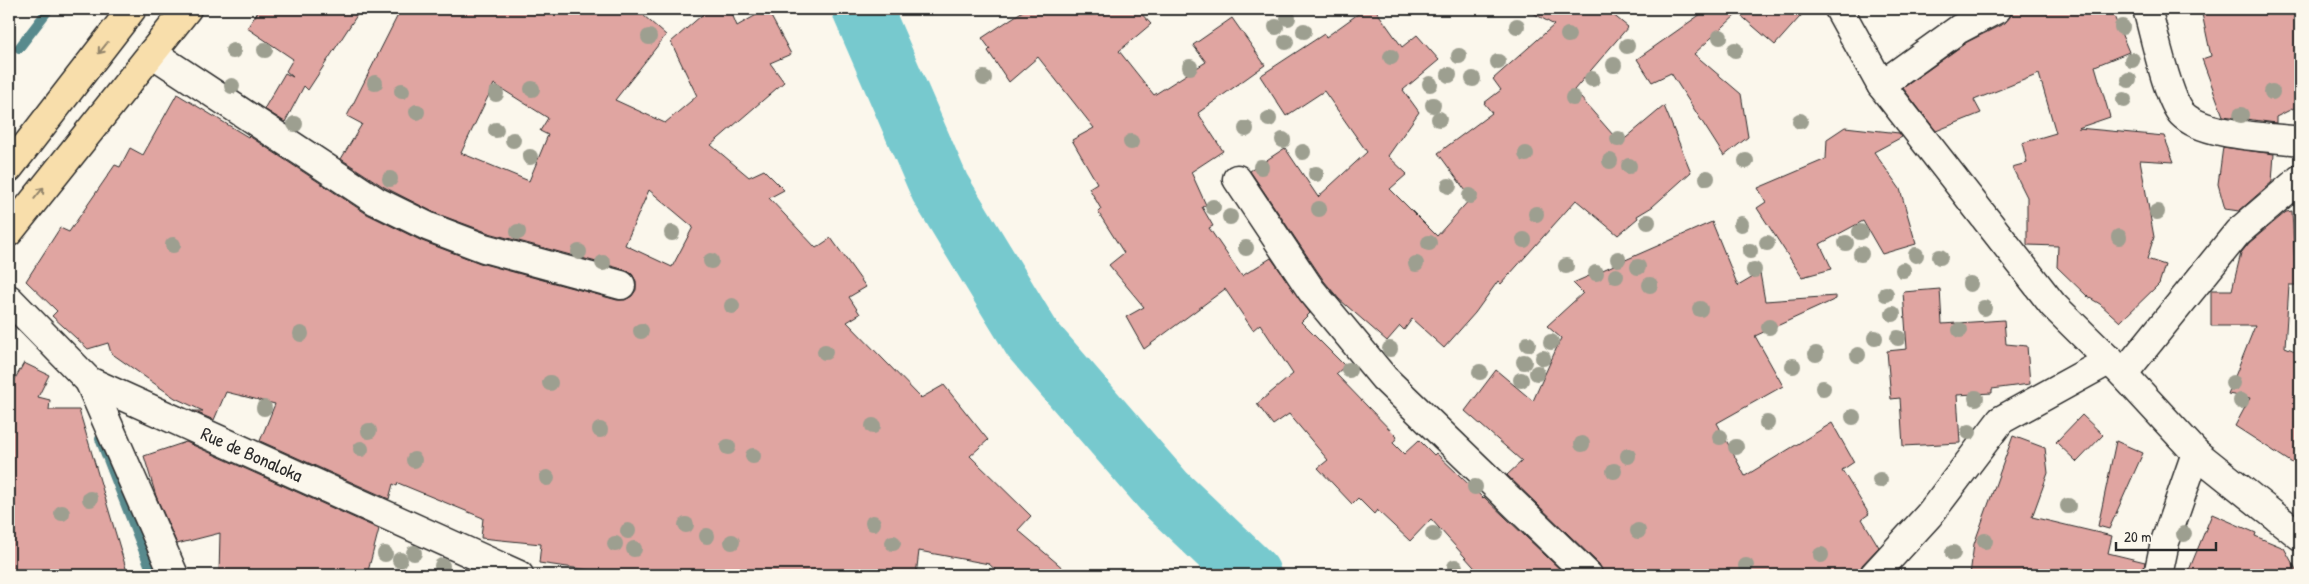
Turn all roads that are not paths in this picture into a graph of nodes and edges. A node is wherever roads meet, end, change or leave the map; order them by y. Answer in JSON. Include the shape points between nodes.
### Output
{"nodes":[{"id":1,"x":132,"y":9,"type":"edge"},
{"id":2,"x":187,"y":9,"type":"edge"},
{"id":3,"x":1839,"y":9,"type":"edge"},
{"id":4,"x":1996,"y":9,"type":"edge"},
{"id":5,"x":2147,"y":9,"type":"edge"},
{"id":6,"x":152,"y":53,"type":"junction"},
{"id":7,"x":1881,"y":85,"type":"junction"},
{"id":8,"x":2300,"y":142,"type":"edge"},
{"id":9,"x":9,"y":168,"type":"edge"},
{"id":10,"x":2300,"y":178,"type":"edge"},
{"id":11,"x":1237,"y":179,"type":"dead end"},
{"id":12,"x":11,"y":223,"type":"edge"},
{"id":13,"x":621,"y":285,"type":"dead end"},
{"id":14,"x":9,"y":299,"type":"edge"},
{"id":15,"x":2117,"y":367,"type":"junction"},
{"id":16,"x":89,"y":381,"type":"junction"},
{"id":17,"x":2196,"y":453,"type":"junction"},
{"id":18,"x":2300,"y":536,"type":"edge"},
{"id":19,"x":174,"y":575,"type":"edge"},
{"id":20,"x":519,"y":575,"type":"edge"},
{"id":21,"x":1588,"y":575,"type":"edge"},
{"id":22,"x":1874,"y":575,"type":"edge"},
{"id":23,"x":2158,"y":575,"type":"edge"}],
"edges":[{"from":1,"to":9,"type":"main road","one_way":true},
{"from":2,"to":6,"type":"main road"},
{"from":3,"to":7,"type":"street"},
{"from":4,"to":7,"type":"street","via":[[1959,29]]},
{"from":5,"to":8,"type":"street","via":[[2172,95],[2182,114],[2207,129]]},
{"from":12,"to":6,"type":"main road","one_way":true},
{"from":6,"to":13,"type":"street","via":[[376,201],[428,227],[484,248]]},
{"from":7,"to":15,"type":"street","via":[[2053,305]]},
{"from":10,"to":15,"type":"street","via":[[2238,232]]},
{"from":11,"to":21,"type":"street","via":[[1311,290],[1384,378]]},
{"from":14,"to":16,"type":"street","name":"Rue de Bonaloka"},
{"from":15,"to":17,"type":"street"},
{"from":15,"to":22,"type":"street","via":[[2001,420],[1929,515]]},
{"from":16,"to":19,"type":"street"},
{"from":16,"to":20,"type":"street","name":"Rue de Bonaloka"},
{"from":17,"to":18,"type":"street"},
{"from":17,"to":23,"type":"street","via":[[2165,542]]}]}
